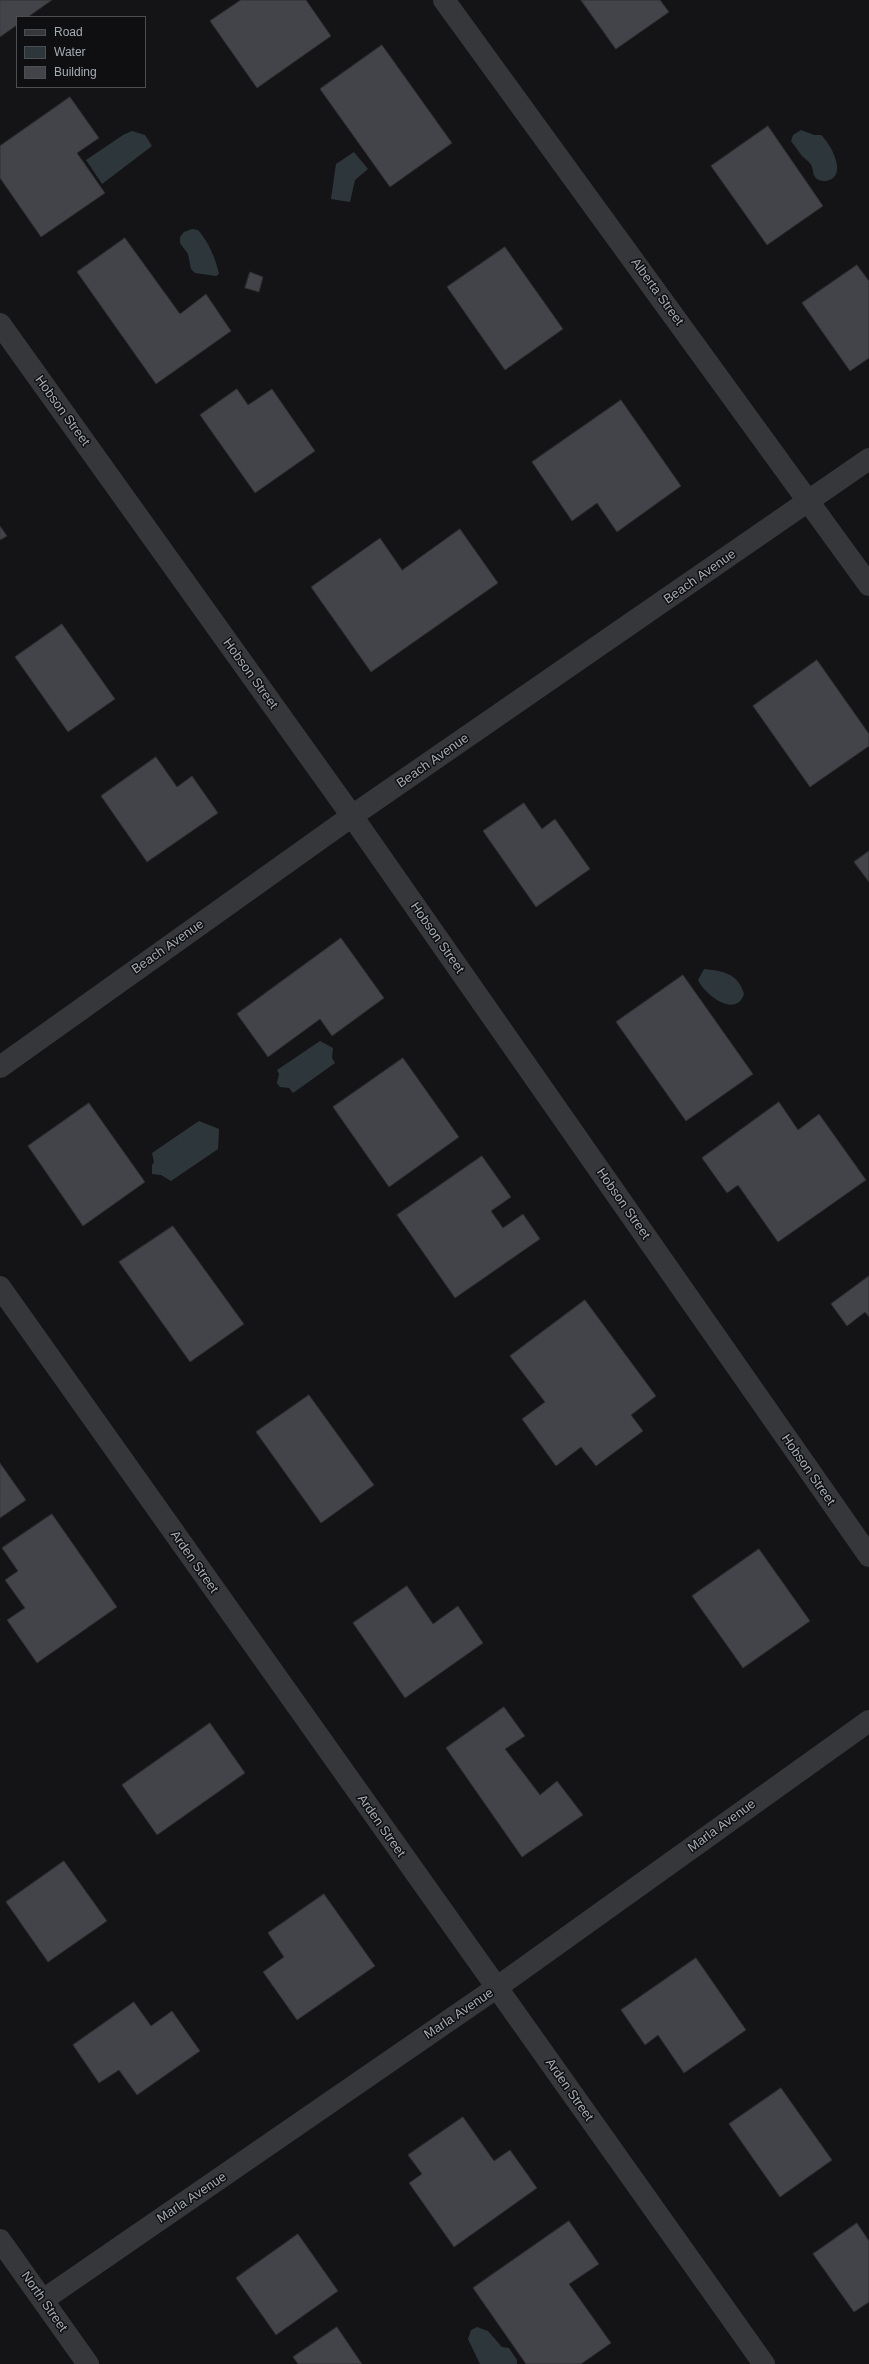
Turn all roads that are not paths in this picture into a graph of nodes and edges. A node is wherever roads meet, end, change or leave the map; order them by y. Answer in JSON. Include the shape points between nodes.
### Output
{"nodes":[{"id":1,"x":444,"y":0,"type":"edge"},
{"id":2,"x":0,"y":324,"type":"edge"},
{"id":3,"x":869,"y":459,"type":"edge"},
{"id":4,"x":810,"y":502,"type":"junction"},
{"id":5,"x":869,"y":585,"type":"edge"},
{"id":6,"x":352,"y":816,"type":"junction"},
{"id":7,"x":0,"y":1067,"type":"edge"},
{"id":8,"x":0,"y":1287,"type":"edge"},
{"id":9,"x":869,"y":1556,"type":"edge"},
{"id":10,"x":869,"y":1720,"type":"edge"},
{"id":11,"x":496,"y":1988,"type":"junction"},
{"id":12,"x":0,"y":2240,"type":"edge"},
{"id":13,"x":43,"y":2300,"type":"junction"},
{"id":14,"x":88,"y":2364,"type":"edge"},
{"id":15,"x":764,"y":2364,"type":"edge"}],
"edges":[{"from":1,"to":4,"type":"street","name":"Alberta Street"},
{"from":2,"to":6,"type":"street","name":"Hobson Street"},
{"from":3,"to":4,"type":"street","name":"Beach Avenue"},
{"from":4,"to":5,"type":"street","name":"Alberta Street"},
{"from":4,"to":6,"type":"street","name":"Beach Avenue"},
{"from":6,"to":7,"type":"street","name":"Beach Avenue"},
{"from":6,"to":9,"type":"street","name":"Hobson Street"},
{"from":8,"to":11,"type":"street","name":"Arden Street"},
{"from":10,"to":11,"type":"street","name":"Marla Avenue"},
{"from":11,"to":13,"type":"street","name":"Marla Avenue"},
{"from":11,"to":15,"type":"street","name":"Arden Street"},
{"from":12,"to":13,"type":"street","name":"North Street"},
{"from":13,"to":14,"type":"street","name":"North Street"}]}
